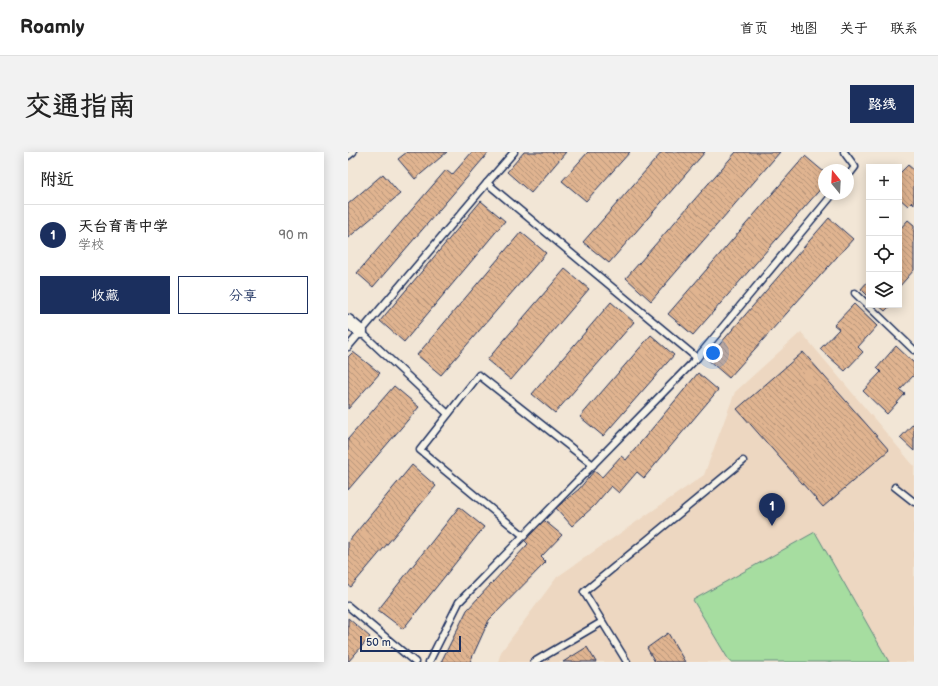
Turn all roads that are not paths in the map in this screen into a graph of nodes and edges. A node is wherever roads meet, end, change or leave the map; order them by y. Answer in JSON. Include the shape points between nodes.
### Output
{"nodes":[{"id":1,"x":353,"y":152,"type":"edge"},
{"id":2,"x":514,"y":152,"type":"edge"},
{"id":3,"x":844,"y":152,"type":"edge"},
{"id":4,"x":348,"y":156,"type":"edge"},
{"id":5,"x":853,"y":164,"type":"edge"},
{"id":6,"x":487,"y":183,"type":"junction"},
{"id":7,"x":828,"y":200,"type":"edge"},
{"id":8,"x":855,"y":293,"type":"dead end"},
{"id":9,"x":348,"y":321,"type":"edge"},
{"id":10,"x":361,"y":332,"type":"junction"},
{"id":11,"x":348,"y":346,"type":"edge"},
{"id":12,"x":914,"y":350,"type":"edge"},
{"id":13,"x":697,"y":358,"type":"junction"},
{"id":14,"x":448,"y":414,"type":"junction"},
{"id":15,"x":743,"y":461,"type":"dead end"},
{"id":16,"x":593,"y":465,"type":"junction"},
{"id":17,"x":895,"y":487,"type":"dead end"},
{"id":18,"x":914,"y":502,"type":"edge"},
{"id":19,"x":524,"y":536,"type":"junction"},
{"id":20,"x":348,"y":606,"type":"edge"},
{"id":21,"x":602,"y":622,"type":"junction"},
{"id":22,"x":415,"y":662,"type":"edge"},
{"id":23,"x":429,"y":662,"type":"edge"},
{"id":24,"x":534,"y":662,"type":"edge"},
{"id":25,"x":627,"y":662,"type":"edge"}],
"edges":[{"from":1,"to":4,"type":"lane"},
{"from":2,"to":6,"type":"lane"},
{"from":3,"to":5,"type":"lane"},
{"from":6,"to":10,"type":"lane"},
{"from":6,"to":13,"type":"lane"},
{"from":7,"to":13,"type":"lane"},
{"from":8,"to":12,"type":"lane"},
{"from":9,"to":10,"type":"street"},
{"from":10,"to":11,"type":"lane"},
{"from":10,"to":14,"type":"lane"},
{"from":13,"to":16,"type":"lane"},
{"from":14,"to":16,"type":"lane","via":[[479,375]]},
{"from":14,"to":19,"type":"lane","via":[[420,450]]},
{"from":15,"to":21,"type":"lane","via":[[584,592]]},
{"from":16,"to":19,"type":"lane"},
{"from":17,"to":18,"type":"lane"},
{"from":19,"to":23,"type":"lane","via":[[459,602]]},
{"from":20,"to":22,"type":"lane"},
{"from":21,"to":24,"type":"lane"},
{"from":21,"to":25,"type":"lane"}]}
